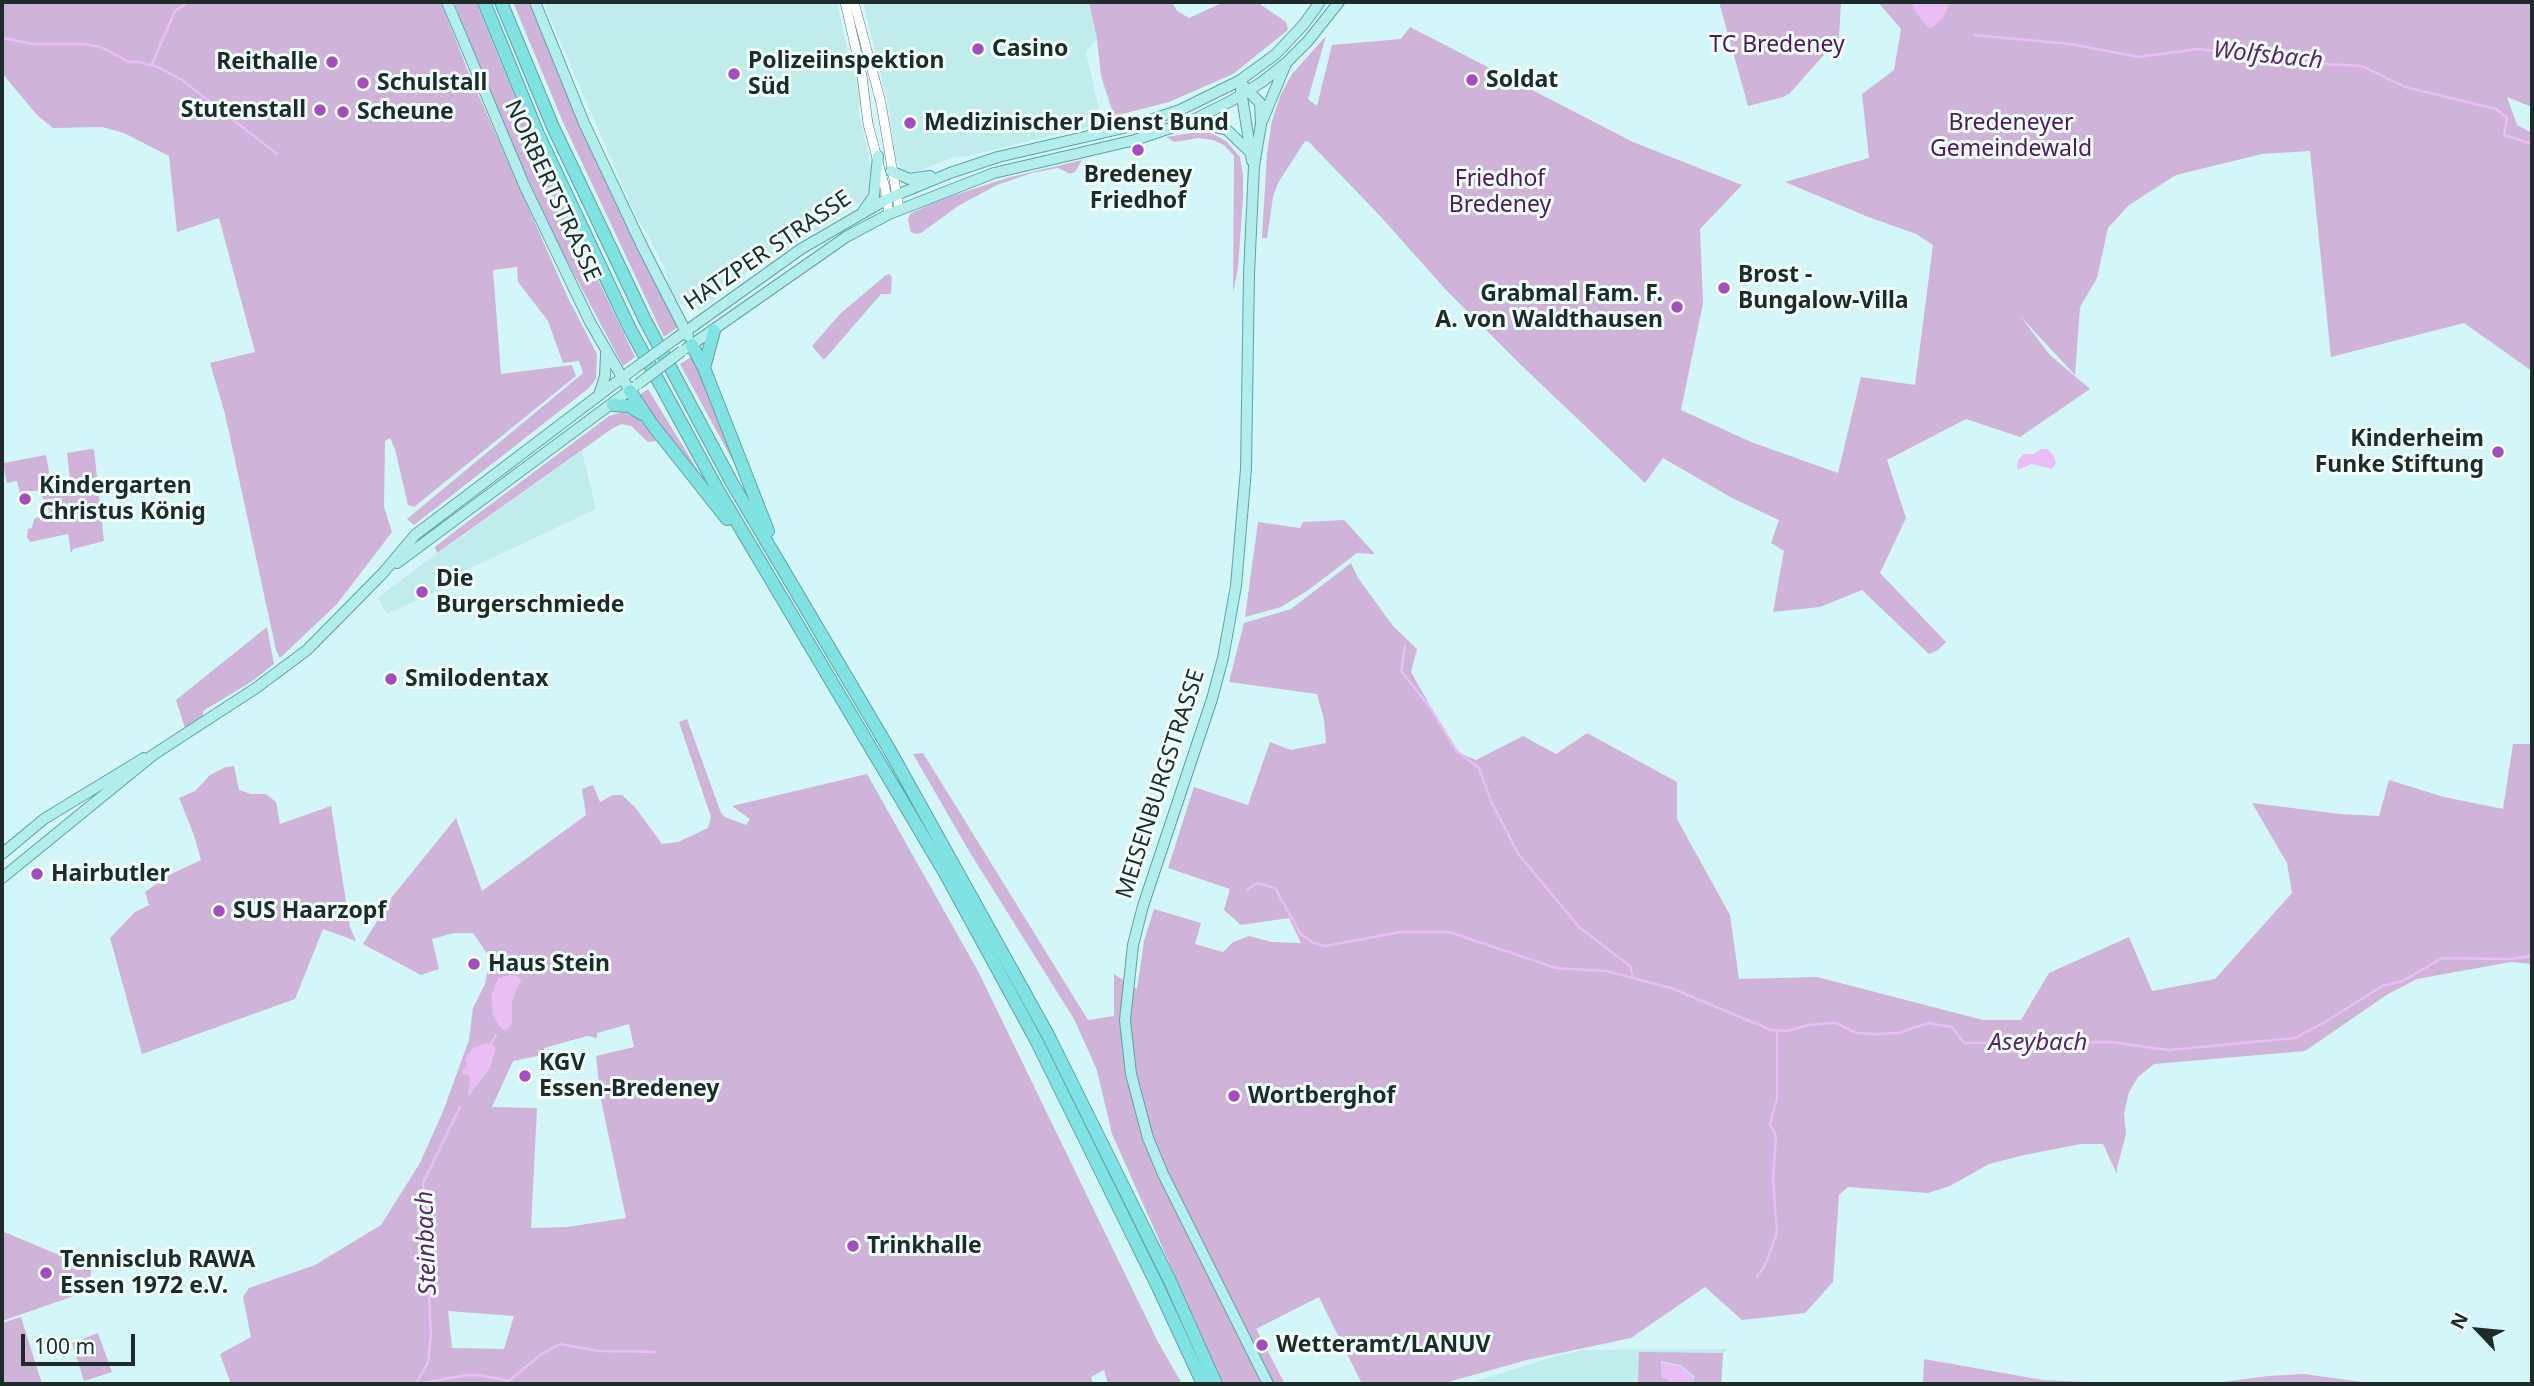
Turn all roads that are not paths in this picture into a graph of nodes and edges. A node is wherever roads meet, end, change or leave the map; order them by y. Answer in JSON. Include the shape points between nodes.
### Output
{"nodes":[{"id":1,"x":447,"y":2,"type":"edge"},
{"id":2,"x":484,"y":2,"type":"edge"},
{"id":3,"x":501,"y":2,"type":"edge"},
{"id":4,"x":535,"y":2,"type":"edge"},
{"id":5,"x":845,"y":2,"type":"edge"},
{"id":6,"x":854,"y":2,"type":"edge"},
{"id":7,"x":1320,"y":2,"type":"edge"},
{"id":8,"x":1339,"y":2,"type":"edge"},
{"id":9,"x":1286,"y":63,"type":"junction"},
{"id":10,"x":1239,"y":81,"type":"junction"},
{"id":11,"x":1246,"y":93,"type":"junction"},
{"id":12,"x":1191,"y":121,"type":"junction"},
{"id":13,"x":1261,"y":124,"type":"junction"},
{"id":14,"x":1250,"y":152,"type":"junction"},
{"id":15,"x":878,"y":156,"type":"junction"},
{"id":16,"x":1254,"y":166,"type":"junction"},
{"id":17,"x":891,"y":171,"type":"junction"},
{"id":18,"x":950,"y":173,"type":"junction"},
{"id":19,"x":892,"y":197,"type":"junction"},
{"id":20,"x":894,"y":211,"type":"junction"},
{"id":21,"x":860,"y":214,"type":"junction"},
{"id":22,"x":674,"y":310,"type":"junction"},
{"id":23,"x":704,"y":317,"type":"junction"},
{"id":24,"x":685,"y":331,"type":"junction"},
{"id":25,"x":714,"y":331,"type":"junction"},
{"id":26,"x":687,"y":348,"type":"junction"},
{"id":27,"x":606,"y":354,"type":"junction"},
{"id":28,"x":704,"y":368,"type":"junction"},
{"id":29,"x":627,"y":374,"type":"junction"},
{"id":30,"x":634,"y":388,"type":"junction"},
{"id":31,"x":600,"y":393,"type":"junction"},
{"id":32,"x":613,"y":405,"type":"junction"},
{"id":33,"x":651,"y":423,"type":"junction"},
{"id":34,"x":755,"y":554,"type":"junction"},
{"id":35,"x":383,"y":573,"type":"junction"},
{"id":36,"x":789,"y":580,"type":"junction"},
{"id":37,"x":153,"y":755,"type":"junction"},
{"id":38,"x":2,"y":854,"type":"edge"},
{"id":39,"x":2,"y":878,"type":"edge"},
{"id":40,"x":1203,"y":1384,"type":"edge"},
{"id":41,"x":1216,"y":1384,"type":"edge"},
{"id":42,"x":1268,"y":1384,"type":"edge"}],
"edges":[{"from":1,"to":27,"type":"main road","name":"NORBERTSTRASSE","via":[[525,187]]},
{"from":2,"to":34,"type":"highway","via":[[538,134],[629,327]]},
{"from":3,"to":36,"type":"highway","via":[[621,272],[732,484]]},
{"from":4,"to":22,"type":"main road","via":[[584,123]]},
{"from":5,"to":15,"type":"street"},
{"from":6,"to":17,"type":"street","via":[[880,103]]},
{"from":7,"to":10,"type":"main road","via":[[1292,39]]},
{"from":8,"to":9,"type":"main road"},
{"from":9,"to":11,"type":"main road"},
{"from":9,"to":13,"type":"main road"},
{"from":10,"to":11,"type":"main road","name":"MEISENBURGSTRASSE"},
{"from":10,"to":18,"type":"main road","name":"HATZPER STRASSE","via":[[1180,110]]},
{"from":11,"to":12,"type":"main road","name":"HATZPER STRASSE"},
{"from":11,"to":13,"type":"main road","name":"MEISENBURGSTRASSE","via":[[1260,103]]},
{"from":11,"to":14,"type":"main road","name":"MEISENBURGSTRASSE"},
{"from":12,"to":14,"type":"main road","via":[[1227,131]]},
{"from":12,"to":20,"type":"main road","name":"HATZPER STRASSE","via":[[1135,140],[994,173]]},
{"from":13,"to":16,"type":"main road","name":"MEISENBURGSTRASSE"},
{"from":14,"to":16,"type":"main road","name":"MEISENBURGSTRASSE"},
{"from":15,"to":19,"type":"street"},
{"from":15,"to":21,"type":"main road","via":[[874,196]]},
{"from":16,"to":42,"type":"main road","name":"MEISENBURGSTRASSE","via":[[1246,469],[1231,620],[1212,699],[1140,919],[1125,1020],[1131,1074],[1148,1138]]},
{"from":17,"to":18,"type":"main road","via":[[909,179]]},
{"from":17,"to":19,"type":"street"},
{"from":18,"to":19,"type":"main road","name":"HATZPER STRASSE"},
{"from":19,"to":20,"type":"street"},
{"from":19,"to":21,"type":"main road","name":"HATZPER STRASSE"},
{"from":20,"to":25,"type":"main road","name":"HATZPER STRASSE","via":[[846,237]]},
{"from":21,"to":23,"type":"main road","name":"HATZPER STRASSE"},
{"from":22,"to":23,"type":"main road"},
{"from":22,"to":24,"type":"main road"},
{"from":23,"to":24,"type":"main road","name":"HATZPER STRASSE"},
{"from":24,"to":26,"type":"main road"},
{"from":24,"to":29,"type":"main road","name":"HATZPER STRASSE","bridge":true},
{"from":25,"to":26,"type":"main road","name":"HATZPER STRASSE"},
{"from":25,"to":28,"type":"highway"},
{"from":26,"to":28,"type":"highway"},
{"from":26,"to":30,"type":"main road","name":"HATZPER STRASSE","bridge":true},
{"from":27,"to":29,"type":"main road","name":"NORBERTSTRASSE"},
{"from":27,"to":31,"type":"main road"},
{"from":28,"to":36,"type":"highway"},
{"from":29,"to":30,"type":"main road","name":"NORBERTSTRASSE"},
{"from":29,"to":31,"type":"main road","name":"HATZPER STRASSE"},
{"from":30,"to":32,"type":"main road","name":"HATZPER STRASSE"},
{"from":30,"to":33,"type":"highway"},
{"from":31,"to":35,"type":"main road","name":"HATZPER STRASSE","via":[[415,536]]},
{"from":32,"to":33,"type":"highway","via":[[635,408]]},
{"from":32,"to":35,"type":"main road","name":"HATZPER STRASSE"},
{"from":33,"to":34,"type":"highway"},
{"from":34,"to":40,"type":"highway","via":[[945,873],[1037,1041]]},
{"from":35,"to":37,"type":"main road","name":"HATZPER STRASSE","via":[[307,650]]},
{"from":36,"to":41,"type":"highway","via":[[1048,1035]]},
{"from":37,"to":38,"type":"main road","name":"HATZPER STRASSE","via":[[68,803]]},
{"from":37,"to":39,"type":"main road","name":"HATZPER STRASSE"}]}
